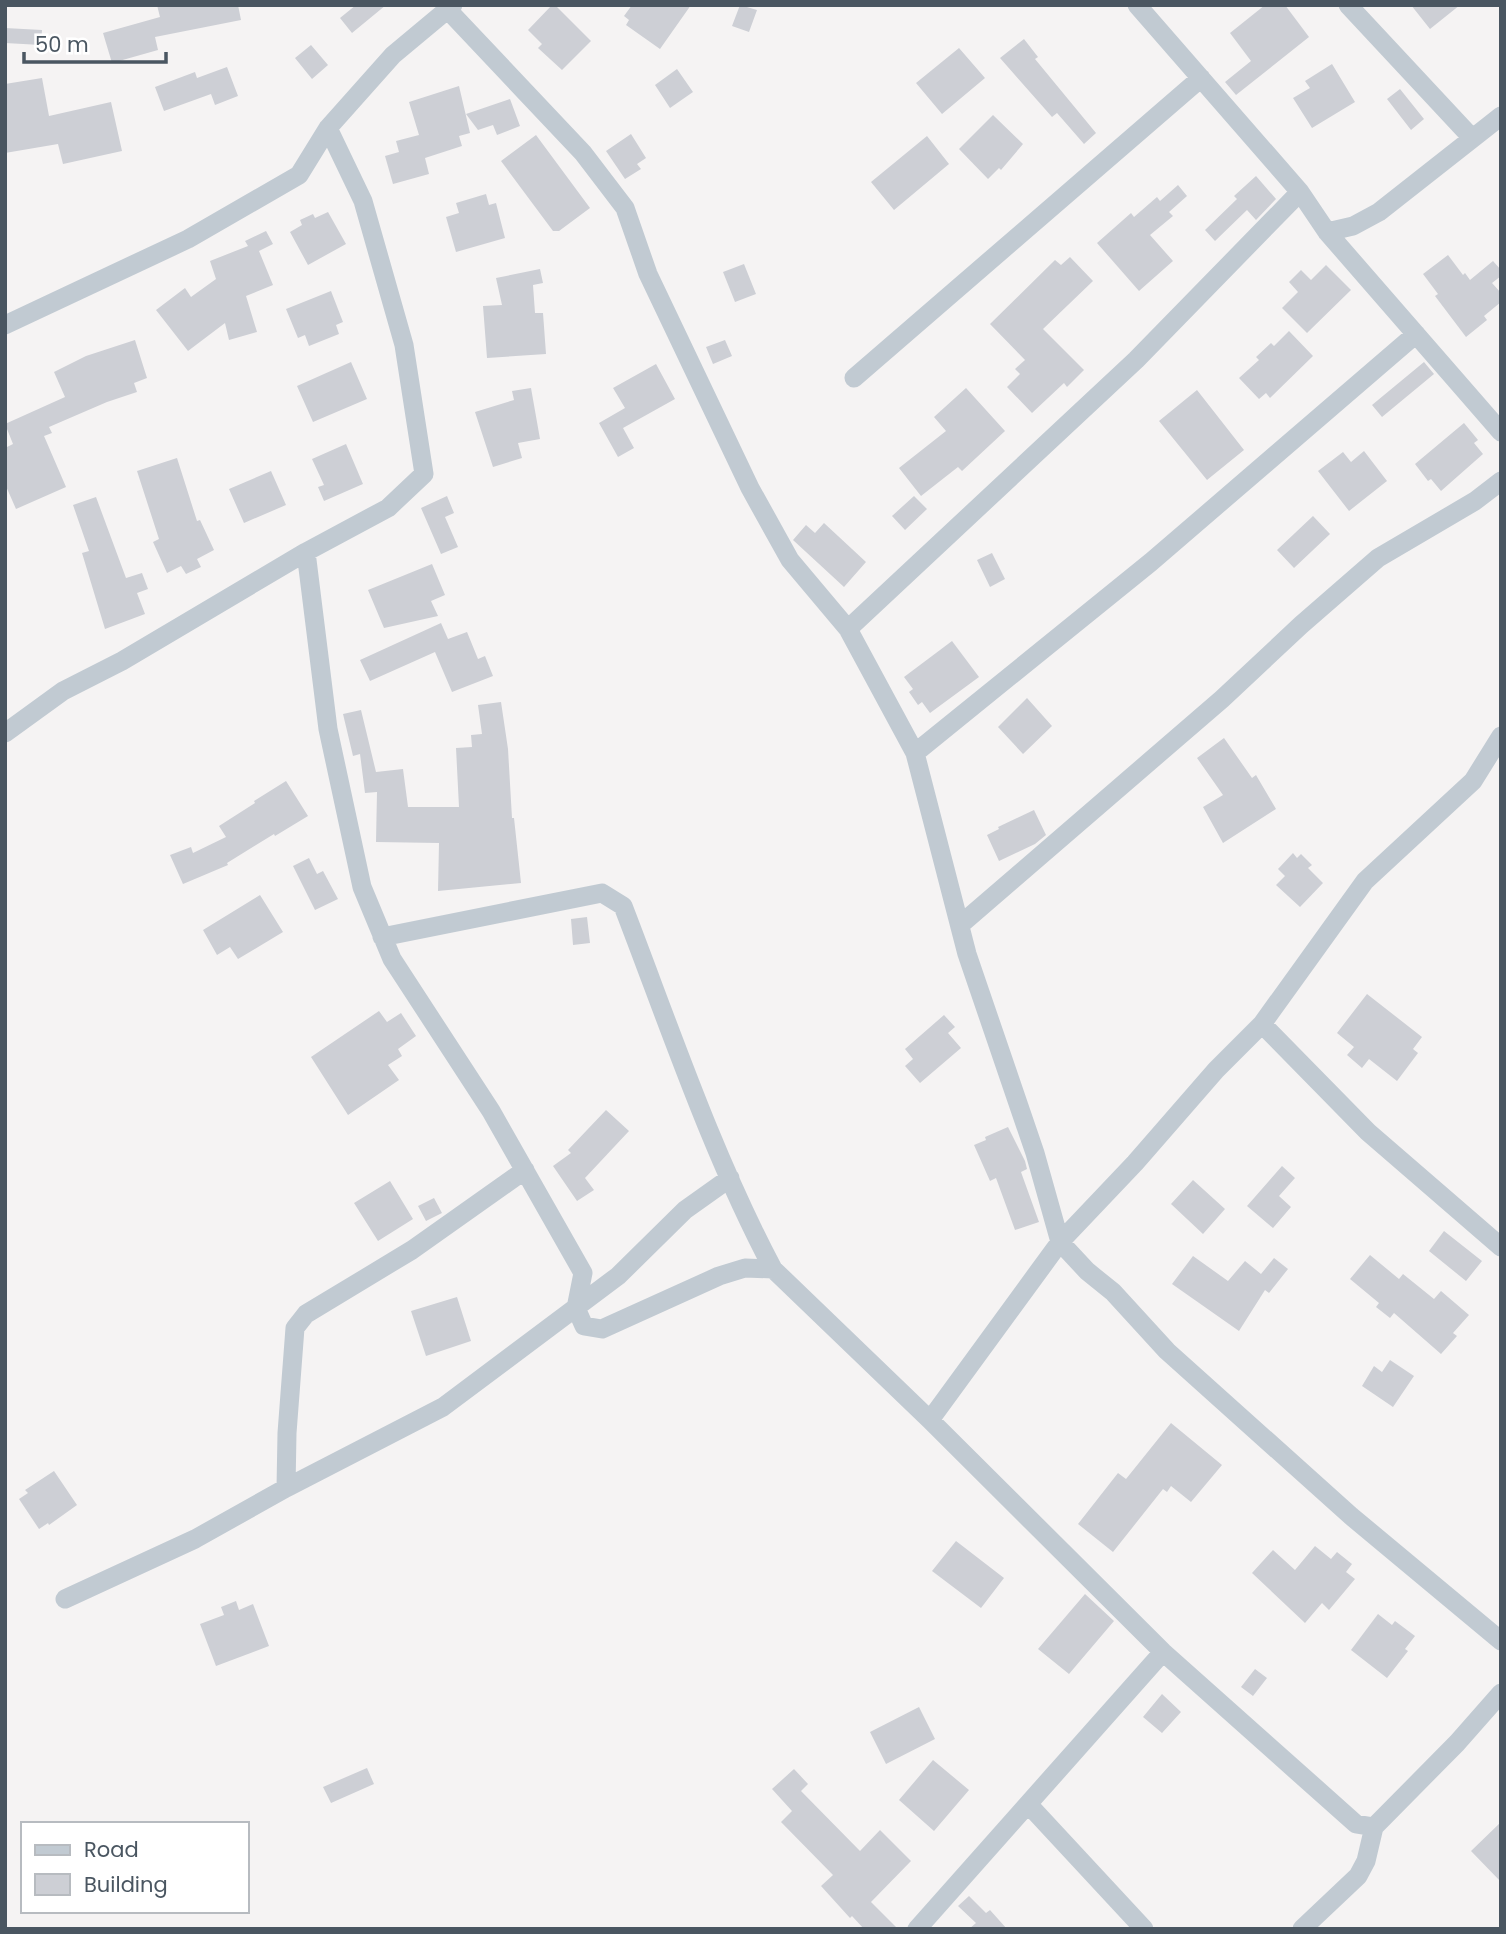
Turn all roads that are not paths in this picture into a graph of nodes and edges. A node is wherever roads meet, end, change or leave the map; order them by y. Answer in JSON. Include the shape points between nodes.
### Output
{"nodes":[{"id":1,"x":1137,"y":5,"type":"edge"},
{"id":2,"x":1349,"y":5,"type":"edge"},
{"id":3,"x":450,"y":8,"type":"edge"},
{"id":4,"x":1201,"y":78,"type":"junction"},
{"id":5,"x":1501,"y":116,"type":"edge"},
{"id":6,"x":328,"y":128,"type":"junction"},
{"id":7,"x":1472,"y":138,"type":"junction"},
{"id":8,"x":1300,"y":192,"type":"junction"},
{"id":9,"x":1327,"y":232,"type":"junction"},
{"id":10,"x":5,"y":325,"type":"edge"},
{"id":11,"x":1416,"y":334,"type":"junction"},
{"id":12,"x":854,"y":378,"type":"dead end"},
{"id":13,"x":1501,"y":432,"type":"edge"},
{"id":14,"x":1501,"y":481,"type":"edge"},
{"id":15,"x":306,"y":552,"type":"junction"},
{"id":16,"x":848,"y":629,"type":"junction"},
{"id":17,"x":5,"y":733,"type":"edge"},
{"id":18,"x":1501,"y":736,"type":"edge"},
{"id":19,"x":915,"y":753,"type":"junction"},
{"id":20,"x":960,"y":925,"type":"junction"},
{"id":21,"x":383,"y":937,"type":"junction"},
{"id":22,"x":1262,"y":1024,"type":"junction"},
{"id":23,"x":525,"y":1170,"type":"junction"},
{"id":24,"x":730,"y":1178,"type":"junction"},
{"id":25,"x":1060,"y":1242,"type":"junction"},
{"id":26,"x":1501,"y":1247,"type":"edge"},
{"id":27,"x":773,"y":1269,"type":"junction"},
{"id":28,"x":576,"y":1308,"type":"junction"},
{"id":29,"x":929,"y":1420,"type":"junction"},
{"id":30,"x":286,"y":1488,"type":"junction"},
{"id":31,"x":65,"y":1599,"type":"dead end"},
{"id":32,"x":1501,"y":1641,"type":"edge"},
{"id":33,"x":1163,"y":1652,"type":"junction"},
{"id":34,"x":1501,"y":1693,"type":"edge"},
{"id":35,"x":1028,"y":1804,"type":"junction"},
{"id":36,"x":1374,"y":1827,"type":"junction"},
{"id":37,"x":917,"y":1929,"type":"edge"},
{"id":38,"x":1144,"y":1929,"type":"edge"},
{"id":39,"x":1302,"y":1929,"type":"edge"}],
"edges":[{"from":1,"to":4,"type":"street"},
{"from":2,"to":7,"type":"street"},
{"from":3,"to":6,"type":"street","via":[[393,55]]},
{"from":3,"to":16,"type":"street","via":[[583,153],[625,208],[648,274],[750,488],[790,560]]},
{"from":4,"to":8,"type":"street"},
{"from":4,"to":12,"type":"street"},
{"from":5,"to":7,"type":"street"},
{"from":6,"to":10,"type":"street","via":[[299,175],[188,239]]},
{"from":6,"to":15,"type":"street","via":[[363,201],[404,345],[424,474],[388,508]]},
{"from":7,"to":9,"type":"street","via":[[1379,212],[1353,226]]},
{"from":8,"to":9,"type":"street"},
{"from":8,"to":16,"type":"street","via":[[1136,360]]},
{"from":9,"to":11,"type":"street"},
{"from":11,"to":13,"type":"street"},
{"from":11,"to":19,"type":"street","via":[[1151,562]]},
{"from":14,"to":20,"type":"street","via":[[1378,558]]},
{"from":15,"to":17,"type":"street","via":[[63,691]]},
{"from":15,"to":21,"type":"street","via":[[328,729],[362,887]]},
{"from":16,"to":19,"type":"street"},
{"from":18,"to":22,"type":"street","via":[[1473,781],[1365,881]]},
{"from":19,"to":20,"type":"street"},
{"from":20,"to":25,"type":"street"},
{"from":21,"to":23,"type":"street","via":[[392,959]]},
{"from":21,"to":24,"type":"street","via":[[602,893],[623,906]]},
{"from":22,"to":25,"type":"street"},
{"from":22,"to":26,"type":"street","via":[[1368,1132]]},
{"from":23,"to":28,"type":"street","via":[[583,1273]]},
{"from":23,"to":30,"type":"street","via":[[412,1250],[306,1314],[295,1328]]},
{"from":24,"to":27,"type":"street"},
{"from":24,"to":28,"type":"street","via":[[685,1210],[618,1276]]},
{"from":25,"to":29,"type":"street"},
{"from":25,"to":32,"type":"street","via":[[1167,1351]]},
{"from":27,"to":28,"type":"street","via":[[745,1268],[719,1276],[603,1329],[584,1326]]},
{"from":27,"to":29,"type":"street"},
{"from":28,"to":30,"type":"street","via":[[443,1407]]},
{"from":29,"to":33,"type":"street"},
{"from":30,"to":31,"type":"street","via":[[195,1539]]},
{"from":33,"to":35,"type":"street"},
{"from":33,"to":36,"type":"street","via":[[1356,1825]]},
{"from":34,"to":36,"type":"street"},
{"from":35,"to":37,"type":"street"},
{"from":35,"to":38,"type":"street"},
{"from":36,"to":39,"type":"street","via":[[1358,1876]]}]}
